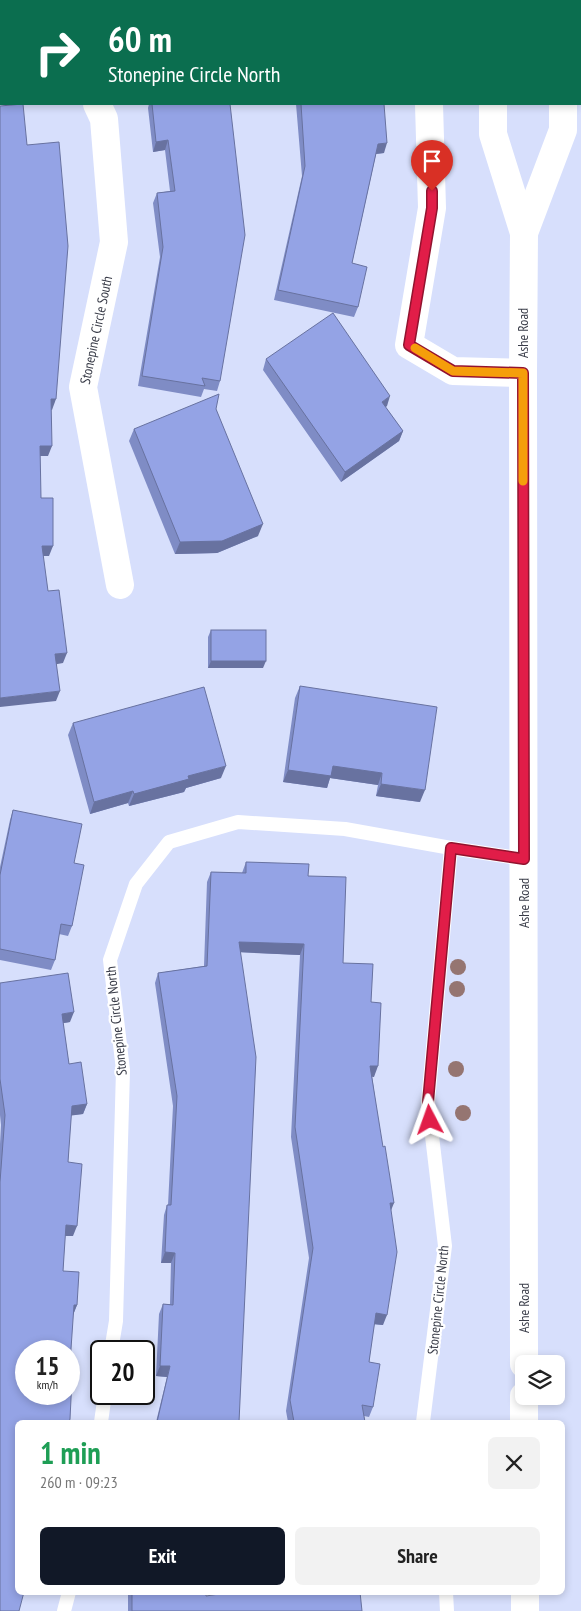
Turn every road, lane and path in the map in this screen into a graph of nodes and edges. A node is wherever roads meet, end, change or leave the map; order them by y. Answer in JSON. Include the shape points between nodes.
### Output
{"nodes":[{"id":1,"x":97,"y":105,"type":"edge"},
{"id":2,"x":429,"y":105,"type":"edge"},
{"id":3,"x":494,"y":105,"type":"edge"},
{"id":4,"x":563,"y":105,"type":"edge"},
{"id":5,"x":524,"y":233,"type":"junction"},
{"id":6,"x":523,"y":373,"type":"junction"},
{"id":7,"x":120,"y":585,"type":"dead end"},
{"id":8,"x":451,"y":848,"type":"junction"},
{"id":9,"x":524,"y":859,"type":"junction"},
{"id":10,"x":113,"y":1340,"type":"edge"},
{"id":11,"x":524,"y":1355,"type":"edge"},
{"id":12,"x":103,"y":1405,"type":"edge"},
{"id":13,"x":524,"y":1405,"type":"edge"},
{"id":14,"x":101,"y":1420,"type":"edge"},
{"id":15,"x":422,"y":1420,"type":"edge"},
{"id":16,"x":524,"y":1420,"type":"edge"},
{"id":17,"x":68,"y":1595,"type":"edge"},
{"id":18,"x":446,"y":1595,"type":"edge"},
{"id":19,"x":524,"y":1595,"type":"edge"},
{"id":20,"x":64,"y":1611,"type":"edge"},
{"id":21,"x":448,"y":1611,"type":"edge"},
{"id":22,"x":524,"y":1611,"type":"edge"}],
"edges":[{"from":1,"to":7,"type":"street","name":"Stonepine Circle South","via":[[104,119],[114,242],[82,387]]},
{"from":2,"to":6,"type":"street","via":[[432,208],[409,345],[453,371]]},
{"from":3,"to":5,"type":"street","name":"Ashe Road","via":[[494,134]]},
{"from":4,"to":5,"type":"street","name":"Ashe Road","via":[[563,130]]},
{"from":5,"to":6,"type":"street","name":"Ashe Road"},
{"from":6,"to":9,"type":"street","name":"Ashe Road"},
{"from":8,"to":9,"type":"lane","name":"Stonepine Circle North"},
{"from":8,"to":10,"type":"lane","name":"Stonepine Circle North","via":[[345,829],[238,822],[169,842],[136,884],[110,960],[123,1070]]},
{"from":8,"to":15,"type":"lane","name":"Stonepine Circle North","via":[[428,1102],[446,1246]]},
{"from":9,"to":11,"type":"street","name":"Ashe Road"},
{"from":12,"to":14,"type":"lane"},
{"from":13,"to":16,"type":"street"},
{"from":17,"to":20,"type":"lane"},
{"from":18,"to":21,"type":"lane"},
{"from":19,"to":22,"type":"street"}]}
